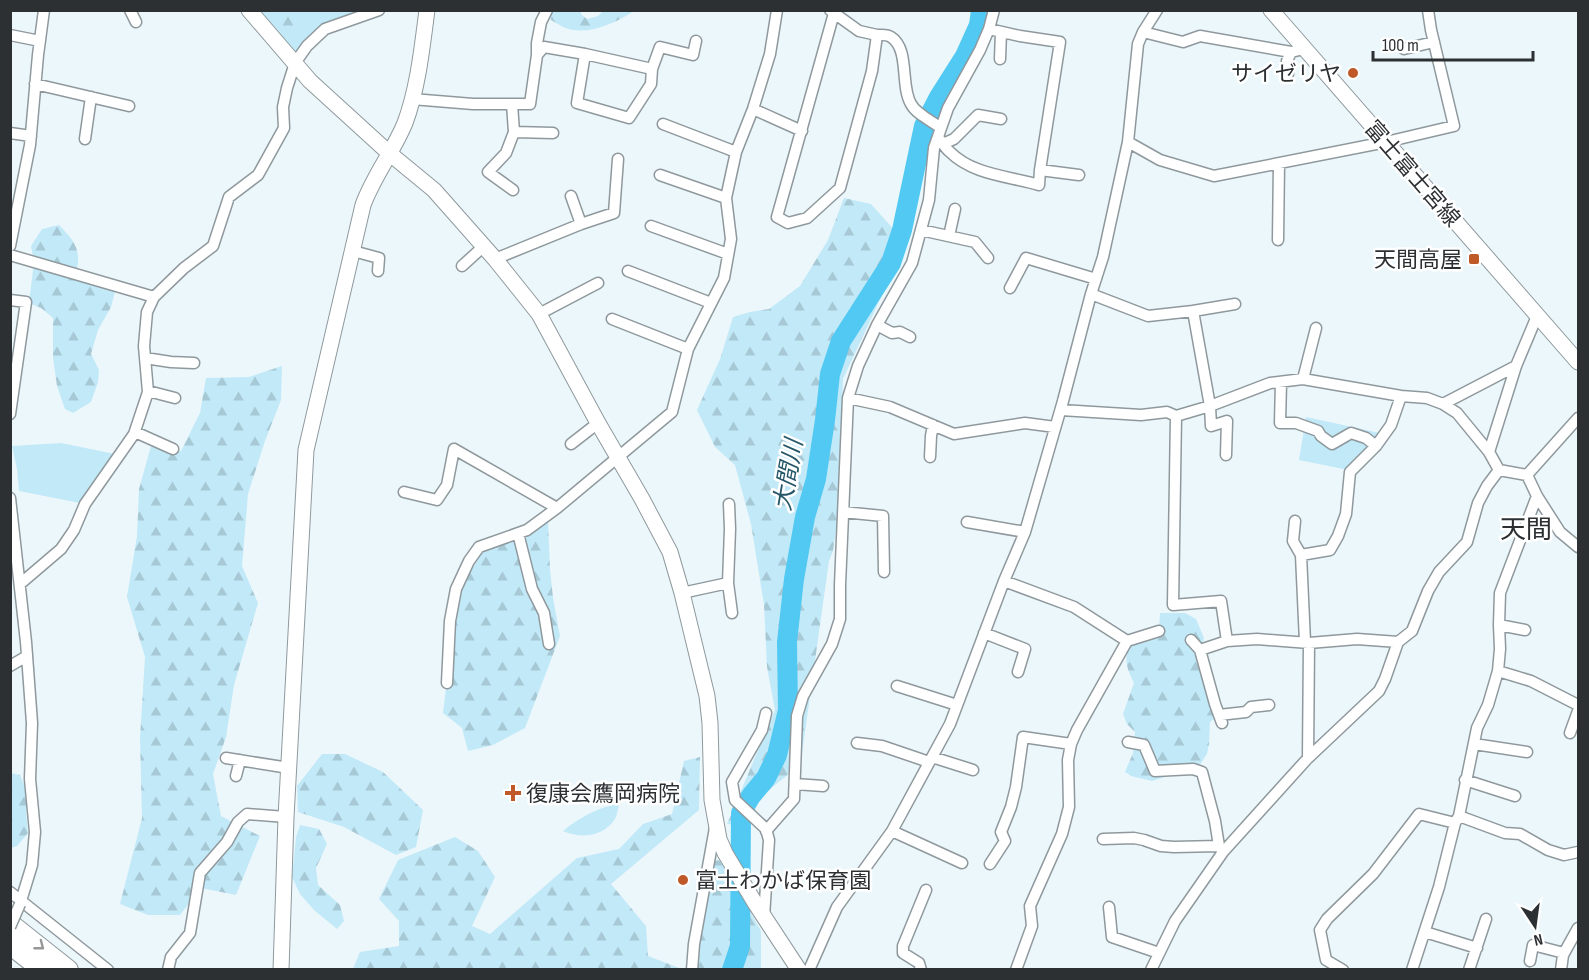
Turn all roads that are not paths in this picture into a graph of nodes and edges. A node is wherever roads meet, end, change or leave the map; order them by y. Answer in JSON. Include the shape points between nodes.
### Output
{"nodes":[{"id":1,"x":44,"y":10,"type":"edge"},
{"id":2,"x":130,"y":10,"type":"edge"},
{"id":3,"x":249,"y":10,"type":"edge"},
{"id":4,"x":379,"y":10,"type":"edge"},
{"id":5,"x":427,"y":10,"type":"edge"},
{"id":6,"x":547,"y":10,"type":"edge"},
{"id":7,"x":777,"y":10,"type":"edge"},
{"id":8,"x":994,"y":10,"type":"edge"},
{"id":9,"x":1157,"y":10,"type":"edge"},
{"id":10,"x":1271,"y":10,"type":"edge"},
{"id":11,"x":1428,"y":10,"type":"edge"},
{"id":12,"x":832,"y":12,"type":"edge"},
{"id":13,"x":136,"y":22,"type":"dead end"},
{"id":14,"x":989,"y":29,"type":"junction"},
{"id":15,"x":1001,"y":32,"type":"junction"},
{"id":16,"x":1143,"y":32,"type":"junction"},
{"id":17,"x":10,"y":35,"type":"edge"},
{"id":18,"x":877,"y":35,"type":"junction"},
{"id":19,"x":40,"y":41,"type":"junction"},
{"id":20,"x":696,"y":41,"type":"dead end"},
{"id":21,"x":1434,"y":42,"type":"junction"},
{"id":22,"x":1404,"y":49,"type":"dead end"},
{"id":23,"x":1297,"y":50,"type":"junction"},
{"id":24,"x":585,"y":54,"type":"junction"},
{"id":25,"x":537,"y":56,"type":"junction"},
{"id":26,"x":1000,"y":59,"type":"dead end"},
{"id":27,"x":295,"y":63,"type":"junction"},
{"id":28,"x":652,"y":69,"type":"junction"},
{"id":29,"x":1288,"y":74,"type":"dead end"},
{"id":30,"x":35,"y":84,"type":"junction"},
{"id":31,"x":91,"y":97,"type":"junction"},
{"id":32,"x":412,"y":99,"type":"junction"},
{"id":33,"x":512,"y":104,"type":"junction"},
{"id":34,"x":129,"y":106,"type":"dead end"},
{"id":35,"x":753,"y":109,"type":"junction"},
{"id":36,"x":1001,"y":119,"type":"dead end"},
{"id":37,"x":663,"y":124,"type":"dead end"},
{"id":38,"x":936,"y":129,"type":"junction"},
{"id":39,"x":802,"y":131,"type":"junction"},
{"id":40,"x":514,"y":132,"type":"junction"},
{"id":41,"x":10,"y":133,"type":"edge"},
{"id":42,"x":553,"y":133,"type":"dead end"},
{"id":43,"x":31,"y":136,"type":"junction"},
{"id":44,"x":85,"y":139,"type":"dead end"},
{"id":45,"x":1128,"y":142,"type":"junction"},
{"id":46,"x":1386,"y":142,"type":"junction"},
{"id":47,"x":736,"y":152,"type":"junction"},
{"id":48,"x":389,"y":153,"type":"junction"},
{"id":49,"x":618,"y":159,"type":"dead end"},
{"id":50,"x":1279,"y":163,"type":"junction"},
{"id":51,"x":1040,"y":170,"type":"junction"},
{"id":52,"x":660,"y":175,"type":"dead end"},
{"id":53,"x":1079,"y":175,"type":"dead end"},
{"id":54,"x":513,"y":190,"type":"dead end"},
{"id":55,"x":571,"y":196,"type":"dead end"},
{"id":56,"x":726,"y":198,"type":"junction"},
{"id":57,"x":955,"y":209,"type":"dead end"},
{"id":58,"x":581,"y":224,"type":"junction"},
{"id":59,"x":651,"y":226,"type":"dead end"},
{"id":60,"x":921,"y":230,"type":"junction"},
{"id":61,"x":949,"y":236,"type":"junction"},
{"id":62,"x":1278,"y":240,"type":"dead end"},
{"id":63,"x":10,"y":246,"type":"edge"},
{"id":64,"x":484,"y":246,"type":"junction"},
{"id":65,"x":352,"y":251,"type":"junction"},
{"id":66,"x":728,"y":254,"type":"junction"},
{"id":67,"x":10,"y":255,"type":"edge"},
{"id":68,"x":988,"y":258,"type":"dead end"},
{"id":69,"x":495,"y":259,"type":"junction"},
{"id":70,"x":462,"y":266,"type":"dead end"},
{"id":71,"x":628,"y":271,"type":"dead end"},
{"id":72,"x":378,"y":272,"type":"dead end"},
{"id":73,"x":1096,"y":279,"type":"junction"},
{"id":74,"x":598,"y":283,"type":"dead end"},
{"id":75,"x":1010,"y":288,"type":"dead end"},
{"id":76,"x":1091,"y":294,"type":"junction"},
{"id":77,"x":154,"y":297,"type":"junction"},
{"id":78,"x":10,"y":300,"type":"edge"},
{"id":79,"x":711,"y":303,"type":"junction"},
{"id":80,"x":1235,"y":304,"type":"dead end"},
{"id":81,"x":1193,"y":311,"type":"junction"},
{"id":82,"x":539,"y":314,"type":"junction"},
{"id":83,"x":1538,"y":316,"type":"junction"},
{"id":84,"x":612,"y":319,"type":"dead end"},
{"id":85,"x":877,"y":325,"type":"junction"},
{"id":86,"x":1316,"y":328,"type":"dead end"},
{"id":87,"x":910,"y":337,"type":"dead end"},
{"id":88,"x":688,"y":349,"type":"junction"},
{"id":89,"x":145,"y":358,"type":"junction"},
{"id":90,"x":1578,"y":362,"type":"edge"},
{"id":91,"x":194,"y":363,"type":"dead end"},
{"id":92,"x":1516,"y":366,"type":"junction"},
{"id":93,"x":1303,"y":379,"type":"junction"},
{"id":94,"x":1281,"y":382,"type":"junction"},
{"id":95,"x":148,"y":391,"type":"junction"},
{"id":96,"x":1401,"y":396,"type":"junction"},
{"id":97,"x":175,"y":398,"type":"dead end"},
{"id":98,"x":848,"y":398,"type":"junction"},
{"id":99,"x":1443,"y":404,"type":"junction"},
{"id":100,"x":1210,"y":406,"type":"junction"},
{"id":101,"x":1061,"y":410,"type":"junction"},
{"id":102,"x":10,"y":414,"type":"edge"},
{"id":103,"x":1176,"y":416,"type":"junction"},
{"id":104,"x":1578,"y":418,"type":"edge"},
{"id":105,"x":598,"y":423,"type":"junction"},
{"id":106,"x":933,"y":425,"type":"junction"},
{"id":107,"x":1055,"y":427,"type":"junction"},
{"id":108,"x":135,"y":432,"type":"junction"},
{"id":109,"x":571,"y":444,"type":"dead end"},
{"id":110,"x":1376,"y":447,"type":"junction"},
{"id":111,"x":173,"y":449,"type":"dead end"},
{"id":112,"x":1489,"y":452,"type":"junction"},
{"id":113,"x":1226,"y":455,"type":"dead end"},
{"id":114,"x":618,"y":457,"type":"junction"},
{"id":115,"x":930,"y":457,"type":"dead end"},
{"id":116,"x":1499,"y":470,"type":"junction"},
{"id":117,"x":1527,"y":475,"type":"junction"},
{"id":118,"x":404,"y":492,"type":"dead end"},
{"id":119,"x":1538,"y":496,"type":"junction"},
{"id":120,"x":10,"y":498,"type":"edge"},
{"id":121,"x":729,"y":504,"type":"dead end"},
{"id":122,"x":557,"y":508,"type":"junction"},
{"id":123,"x":843,"y":512,"type":"junction"},
{"id":124,"x":1295,"y":521,"type":"dead end"},
{"id":125,"x":967,"y":522,"type":"dead end"},
{"id":126,"x":1025,"y":532,"type":"junction"},
{"id":127,"x":518,"y":533,"type":"junction"},
{"id":128,"x":1578,"y":548,"type":"edge"},
{"id":129,"x":1301,"y":555,"type":"junction"},
{"id":130,"x":885,"y":572,"type":"dead end"},
{"id":131,"x":1004,"y":581,"type":"junction"},
{"id":132,"x":728,"y":583,"type":"junction"},
{"id":133,"x":20,"y":584,"type":"junction"},
{"id":134,"x":682,"y":592,"type":"junction"},
{"id":135,"x":732,"y":613,"type":"dead end"},
{"id":136,"x":1499,"y":625,"type":"junction"},
{"id":137,"x":1525,"y":630,"type":"dead end"},
{"id":138,"x":1159,"y":631,"type":"dead end"},
{"id":139,"x":984,"y":633,"type":"junction"},
{"id":140,"x":1191,"y":640,"type":"dead end"},
{"id":141,"x":1127,"y":641,"type":"junction"},
{"id":142,"x":1227,"y":641,"type":"junction"},
{"id":143,"x":1307,"y":642,"type":"junction"},
{"id":144,"x":1398,"y":642,"type":"junction"},
{"id":145,"x":549,"y":644,"type":"dead end"},
{"id":146,"x":1200,"y":650,"type":"junction"},
{"id":147,"x":27,"y":656,"type":"junction"},
{"id":148,"x":10,"y":666,"type":"edge"},
{"id":149,"x":1498,"y":670,"type":"junction"},
{"id":150,"x":1018,"y":672,"type":"dead end"},
{"id":151,"x":447,"y":683,"type":"dead end"},
{"id":152,"x":897,"y":686,"type":"dead end"},
{"id":153,"x":957,"y":705,"type":"junction"},
{"id":154,"x":1269,"y":705,"type":"dead end"},
{"id":155,"x":1578,"y":705,"type":"edge"},
{"id":156,"x":1578,"y":711,"type":"edge"},
{"id":157,"x":766,"y":713,"type":"dead end"},
{"id":158,"x":1570,"y":733,"type":"dead end"},
{"id":159,"x":1128,"y":742,"type":"dead end"},
{"id":160,"x":857,"y":743,"type":"dead end"},
{"id":161,"x":1071,"y":744,"type":"junction"},
{"id":162,"x":1474,"y":744,"type":"junction"},
{"id":163,"x":1527,"y":752,"type":"dead end"},
{"id":164,"x":226,"y":758,"type":"dead end"},
{"id":165,"x":1308,"y":758,"type":"junction"},
{"id":166,"x":930,"y":759,"type":"junction"},
{"id":167,"x":240,"y":760,"type":"junction"},
{"id":168,"x":289,"y":768,"type":"junction"},
{"id":169,"x":973,"y":770,"type":"dead end"},
{"id":170,"x":236,"y":776,"type":"dead end"},
{"id":171,"x":1465,"y":780,"type":"junction"},
{"id":172,"x":795,"y":784,"type":"junction"},
{"id":173,"x":824,"y":786,"type":"dead end"},
{"id":174,"x":1515,"y":796,"type":"dead end"},
{"id":175,"x":286,"y":817,"type":"junction"},
{"id":176,"x":1457,"y":820,"type":"junction"},
{"id":177,"x":716,"y":822,"type":"junction"},
{"id":178,"x":766,"y":831,"type":"junction"},
{"id":179,"x":892,"y":831,"type":"junction"},
{"id":180,"x":1103,"y":839,"type":"dead end"},
{"id":181,"x":1221,"y":849,"type":"junction"},
{"id":182,"x":1578,"y":852,"type":"edge"},
{"id":183,"x":962,"y":863,"type":"dead end"},
{"id":184,"x":990,"y":864,"type":"dead end"},
{"id":185,"x":926,"y":890,"type":"dead end"},
{"id":186,"x":10,"y":892,"type":"edge"},
{"id":187,"x":21,"y":903,"type":"junction"},
{"id":188,"x":1109,"y":907,"type":"dead end"},
{"id":189,"x":764,"y":917,"type":"junction"},
{"id":190,"x":1486,"y":919,"type":"dead end"},
{"id":191,"x":10,"y":925,"type":"edge"},
{"id":192,"x":1578,"y":928,"type":"edge"},
{"id":193,"x":1425,"y":932,"type":"junction"},
{"id":194,"x":10,"y":944,"type":"edge"},
{"id":195,"x":1478,"y":948,"type":"junction"},
{"id":196,"x":1159,"y":953,"type":"junction"},
{"id":197,"x":1564,"y":953,"type":"junction"},
{"id":198,"x":1530,"y":961,"type":"dead end"},
{"id":199,"x":43,"y":969,"type":"edge"},
{"id":200,"x":68,"y":969,"type":"edge"},
{"id":201,"x":108,"y":969,"type":"edge"},
{"id":202,"x":168,"y":969,"type":"edge"},
{"id":203,"x":281,"y":969,"type":"edge"},
{"id":204,"x":692,"y":969,"type":"edge"},
{"id":205,"x":800,"y":969,"type":"edge"},
{"id":206,"x":809,"y":969,"type":"edge"},
{"id":207,"x":921,"y":969,"type":"edge"},
{"id":208,"x":1016,"y":969,"type":"edge"},
{"id":209,"x":1151,"y":969,"type":"edge"},
{"id":210,"x":1343,"y":969,"type":"edge"},
{"id":211,"x":1412,"y":969,"type":"edge"},
{"id":212,"x":1469,"y":969,"type":"edge"},
{"id":213,"x":1561,"y":969,"type":"edge"}],
"edges":[{"from":1,"to":19,"type":"street"},
{"from":2,"to":13,"type":"street"},
{"from":3,"to":27,"type":"street"},
{"from":4,"to":27,"type":"street","via":[[324,29]]},
{"from":5,"to":32,"type":"street"},
{"from":6,"to":25,"type":"street","via":[[541,22]]},
{"from":7,"to":35,"type":"street","via":[[770,54]]},
{"from":8,"to":14,"type":"street"},
{"from":9,"to":16,"type":"street"},
{"from":10,"to":23,"type":"street","name":"富士富士宮線"},
{"from":11,"to":21,"type":"street"},
{"from":12,"to":18,"type":"street","via":[[859,31]]},
{"from":12,"to":39,"type":"street"},
{"from":14,"to":15,"type":"street"},
{"from":14,"to":38,"type":"street"},
{"from":15,"to":26,"type":"street"},
{"from":15,"to":51,"type":"street","via":[[1060,42]]},
{"from":16,"to":23,"type":"street","via":[[1183,42],[1200,36]]},
{"from":16,"to":45,"type":"street","via":[[1138,44]]},
{"from":17,"to":19,"type":"street"},
{"from":18,"to":38,"type":"street","via":[[893,38],[902,53],[911,106]]},
{"from":18,"to":39,"type":"street","via":[[872,71],[840,188],[807,218],[788,223],[777,216]]},
{"from":19,"to":30,"type":"street"},
{"from":20,"to":28,"type":"street","via":[[693,55],[660,47]]},
{"from":21,"to":22,"type":"street"},
{"from":21,"to":46,"type":"street","via":[[1454,126]]},
{"from":23,"to":29,"type":"street","via":[[1287,61]]},
{"from":23,"to":46,"type":"street","name":"富士富士宮線"},
{"from":24,"to":25,"type":"street","via":[[544,47]]},
{"from":24,"to":28,"type":"street"},
{"from":24,"to":28,"type":"street","via":[[577,103],[629,118],[651,84]]},
{"from":25,"to":33,"type":"street","via":[[530,104]]},
{"from":27,"to":48,"type":"street"},
{"from":27,"to":77,"type":"street","via":[[283,107],[284,128],[258,176],[229,197],[213,246]]},
{"from":30,"to":31,"type":"street"},
{"from":30,"to":43,"type":"street"},
{"from":31,"to":34,"type":"street"},
{"from":31,"to":44,"type":"street"},
{"from":32,"to":33,"type":"street"},
{"from":32,"to":48,"type":"street"},
{"from":33,"to":40,"type":"street"},
{"from":35,"to":39,"type":"street"},
{"from":35,"to":47,"type":"street"},
{"from":36,"to":38,"type":"street","via":[[978,115],[954,139]]},
{"from":37,"to":47,"type":"street"},
{"from":38,"to":51,"type":"street","via":[[950,152],[979,170],[1039,185]]},
{"from":38,"to":60,"type":"street","via":[[929,200]]},
{"from":40,"to":42,"type":"street"},
{"from":40,"to":54,"type":"street","via":[[506,153],[488,172]]},
{"from":41,"to":43,"type":"street"},
{"from":43,"to":63,"type":"street"},
{"from":45,"to":50,"type":"street","via":[[1160,160],[1214,176]]},
{"from":45,"to":73,"type":"street"},
{"from":46,"to":50,"type":"street"},
{"from":46,"to":83,"type":"street","name":"富士富士宮線"},
{"from":47,"to":56,"type":"street"},
{"from":48,"to":64,"type":"street","via":[[434,190]]},
{"from":48,"to":65,"type":"street","via":[[363,205]]},
{"from":49,"to":58,"type":"street","via":[[614,213]]},
{"from":50,"to":62,"type":"street"},
{"from":51,"to":53,"type":"street"},
{"from":52,"to":56,"type":"street"},
{"from":55,"to":58,"type":"street"},
{"from":56,"to":66,"type":"street","via":[[731,239]]},
{"from":57,"to":61,"type":"street"},
{"from":58,"to":69,"type":"street"},
{"from":59,"to":66,"type":"street"},
{"from":60,"to":61,"type":"street"},
{"from":60,"to":85,"type":"street","via":[[912,263]]},
{"from":61,"to":68,"type":"street","via":[[975,242]]},
{"from":64,"to":69,"type":"street"},
{"from":64,"to":70,"type":"street"},
{"from":65,"to":72,"type":"street","via":[[379,258]]},
{"from":65,"to":168,"type":"street","via":[[306,450]]},
{"from":66,"to":79,"type":"street","via":[[724,278]]},
{"from":67,"to":77,"type":"street"},
{"from":69,"to":82,"type":"street"},
{"from":71,"to":79,"type":"street"},
{"from":73,"to":75,"type":"street","via":[[1026,258]]},
{"from":73,"to":76,"type":"street"},
{"from":74,"to":82,"type":"street"},
{"from":76,"to":81,"type":"street","via":[[1148,316]]},
{"from":76,"to":101,"type":"street"},
{"from":77,"to":89,"type":"street","via":[[145,325]]},
{"from":78,"to":102,"type":"street","via":[[26,302]]},
{"from":79,"to":88,"type":"street"},
{"from":80,"to":81,"type":"street"},
{"from":81,"to":100,"type":"street"},
{"from":82,"to":105,"type":"street"},
{"from":83,"to":90,"type":"street","name":"富士富士宮線"},
{"from":83,"to":92,"type":"street"},
{"from":84,"to":88,"type":"street"},
{"from":85,"to":87,"type":"street"},
{"from":85,"to":98,"type":"street"},
{"from":86,"to":93,"type":"street"},
{"from":88,"to":114,"type":"street","via":[[672,412]]},
{"from":89,"to":91,"type":"street"},
{"from":89,"to":95,"type":"street"},
{"from":92,"to":99,"type":"street"},
{"from":92,"to":112,"type":"street"},
{"from":93,"to":94,"type":"street"},
{"from":93,"to":96,"type":"street"},
{"from":94,"to":100,"type":"street"},
{"from":94,"to":110,"type":"street","via":[[1280,423],[1296,423],[1318,431],[1332,444],[1351,433]]},
{"from":95,"to":97,"type":"street"},
{"from":95,"to":108,"type":"street"},
{"from":96,"to":99,"type":"street"},
{"from":96,"to":110,"type":"street","via":[[1391,425]]},
{"from":98,"to":106,"type":"street","via":[[890,407]]},
{"from":98,"to":123,"type":"street"},
{"from":99,"to":112,"type":"street","via":[[1457,413]]},
{"from":100,"to":103,"type":"street"},
{"from":100,"to":113,"type":"street","via":[[1211,426],[1227,422]]},
{"from":101,"to":103,"type":"street","via":[[1142,415],[1167,412]]},
{"from":101,"to":107,"type":"street"},
{"from":103,"to":142,"type":"street","via":[[1173,605],[1221,601]]},
{"from":104,"to":117,"type":"street"},
{"from":105,"to":109,"type":"street"},
{"from":105,"to":114,"type":"street"},
{"from":106,"to":107,"type":"street","via":[[954,434],[1025,423]]},
{"from":106,"to":115,"type":"street"},
{"from":107,"to":126,"type":"street"},
{"from":108,"to":111,"type":"street"},
{"from":108,"to":133,"type":"street","via":[[85,504],[61,549]]},
{"from":110,"to":129,"type":"street","via":[[1350,472],[1346,514],[1330,550]]},
{"from":112,"to":116,"type":"street"},
{"from":114,"to":122,"type":"street"},
{"from":114,"to":134,"type":"street","via":[[670,552]]},
{"from":116,"to":117,"type":"street"},
{"from":116,"to":144,"type":"street","via":[[1478,503],[1467,542],[1439,572],[1412,631]]},
{"from":117,"to":119,"type":"street"},
{"from":118,"to":122,"type":"street","via":[[437,500],[447,485],[454,449]]},
{"from":119,"to":128,"type":"street","via":[[1560,532]]},
{"from":119,"to":136,"type":"street","via":[[1500,593]]},
{"from":120,"to":133,"type":"street"},
{"from":121,"to":132,"type":"street"},
{"from":122,"to":127,"type":"street"},
{"from":123,"to":130,"type":"street","via":[[883,516]]},
{"from":123,"to":172,"type":"street","via":[[840,619],[797,716]]},
{"from":124,"to":129,"type":"street","via":[[1293,541]]},
{"from":125,"to":126,"type":"street"},
{"from":126,"to":131,"type":"street"},
{"from":127,"to":145,"type":"street","via":[[532,589],[544,613]]},
{"from":127,"to":151,"type":"street","via":[[479,547],[469,561],[456,589],[450,621]]},
{"from":129,"to":143,"type":"street"},
{"from":131,"to":139,"type":"street"},
{"from":131,"to":141,"type":"street","via":[[1074,607]]},
{"from":132,"to":134,"type":"street"},
{"from":132,"to":135,"type":"street"},
{"from":133,"to":147,"type":"street"},
{"from":134,"to":177,"type":"street","via":[[707,696]]},
{"from":136,"to":137,"type":"street"},
{"from":136,"to":149,"type":"street"},
{"from":138,"to":141,"type":"street"},
{"from":139,"to":150,"type":"street","via":[[1025,649]]},
{"from":139,"to":153,"type":"street"},
{"from":140,"to":146,"type":"street"},
{"from":141,"to":161,"type":"street"},
{"from":142,"to":143,"type":"street"},
{"from":142,"to":146,"type":"street"},
{"from":143,"to":144,"type":"street"},
{"from":143,"to":165,"type":"street"},
{"from":144,"to":165,"type":"street","via":[[1379,691]]},
{"from":146,"to":154,"type":"street","via":[[1220,719],[1251,707]]},
{"from":147,"to":148,"type":"street"},
{"from":147,"to":187,"type":"street","via":[[35,832],[32,865]]},
{"from":149,"to":155,"type":"street"},
{"from":149,"to":162,"type":"street"},
{"from":152,"to":153,"type":"street"},
{"from":153,"to":166,"type":"street"},
{"from":156,"to":158,"type":"street"},
{"from":157,"to":178,"type":"street","via":[[762,730],[732,782],[735,800]]},
{"from":159,"to":181,"type":"street","via":[[1144,745],[1155,771],[1202,772]]},
{"from":160,"to":166,"type":"street"},
{"from":161,"to":184,"type":"street","via":[[1023,737],[1011,807],[1001,832],[1005,841]]},
{"from":161,"to":208,"type":"street","via":[[1069,807],[1062,834],[1030,906],[1032,926]]},
{"from":162,"to":163,"type":"street"},
{"from":162,"to":171,"type":"street"},
{"from":164,"to":167,"type":"street"},
{"from":165,"to":181,"type":"street"},
{"from":166,"to":169,"type":"street"},
{"from":166,"to":179,"type":"street"},
{"from":167,"to":168,"type":"street"},
{"from":167,"to":170,"type":"street"},
{"from":168,"to":175,"type":"street"},
{"from":171,"to":174,"type":"street"},
{"from":171,"to":176,"type":"street"},
{"from":172,"to":173,"type":"street"},
{"from":172,"to":178,"type":"street","via":[[794,799]]},
{"from":175,"to":202,"type":"street","via":[[247,814],[238,822],[227,842],[200,873],[190,933],[171,957]]},
{"from":175,"to":203,"type":"street"},
{"from":176,"to":182,"type":"street","via":[[1520,834],[1564,855]]},
{"from":176,"to":193,"type":"street"},
{"from":176,"to":210,"type":"street","via":[[1419,814],[1373,874],[1327,919],[1320,930],[1326,960]]},
{"from":177,"to":189,"type":"street","via":[[725,853]]},
{"from":177,"to":204,"type":"street"},
{"from":178,"to":189,"type":"street","via":[[769,840]]},
{"from":179,"to":183,"type":"street"},
{"from":179,"to":206,"type":"street","via":[[837,908]]},
{"from":180,"to":181,"type":"street","via":[[1134,838],[1161,846]]},
{"from":181,"to":196,"type":"street"},
{"from":185,"to":207,"type":"street","via":[[903,946],[903,953],[919,963]]},
{"from":186,"to":187,"type":"street"},
{"from":187,"to":191,"type":"street","bridge":true},
{"from":187,"to":201,"type":"street"},
{"from":188,"to":196,"type":"street","via":[[1112,937]]},
{"from":189,"to":205,"type":"street"},
{"from":190,"to":195,"type":"street"},
{"from":191,"to":200,"type":"highway","one_way":true},
{"from":192,"to":197,"type":"street"},
{"from":193,"to":195,"type":"street"},
{"from":193,"to":211,"type":"street"},
{"from":194,"to":199,"type":"highway"},
{"from":195,"to":212,"type":"street"},
{"from":196,"to":209,"type":"street"},
{"from":197,"to":198,"type":"street","via":[[1533,945]]},
{"from":197,"to":213,"type":"street"}]}
